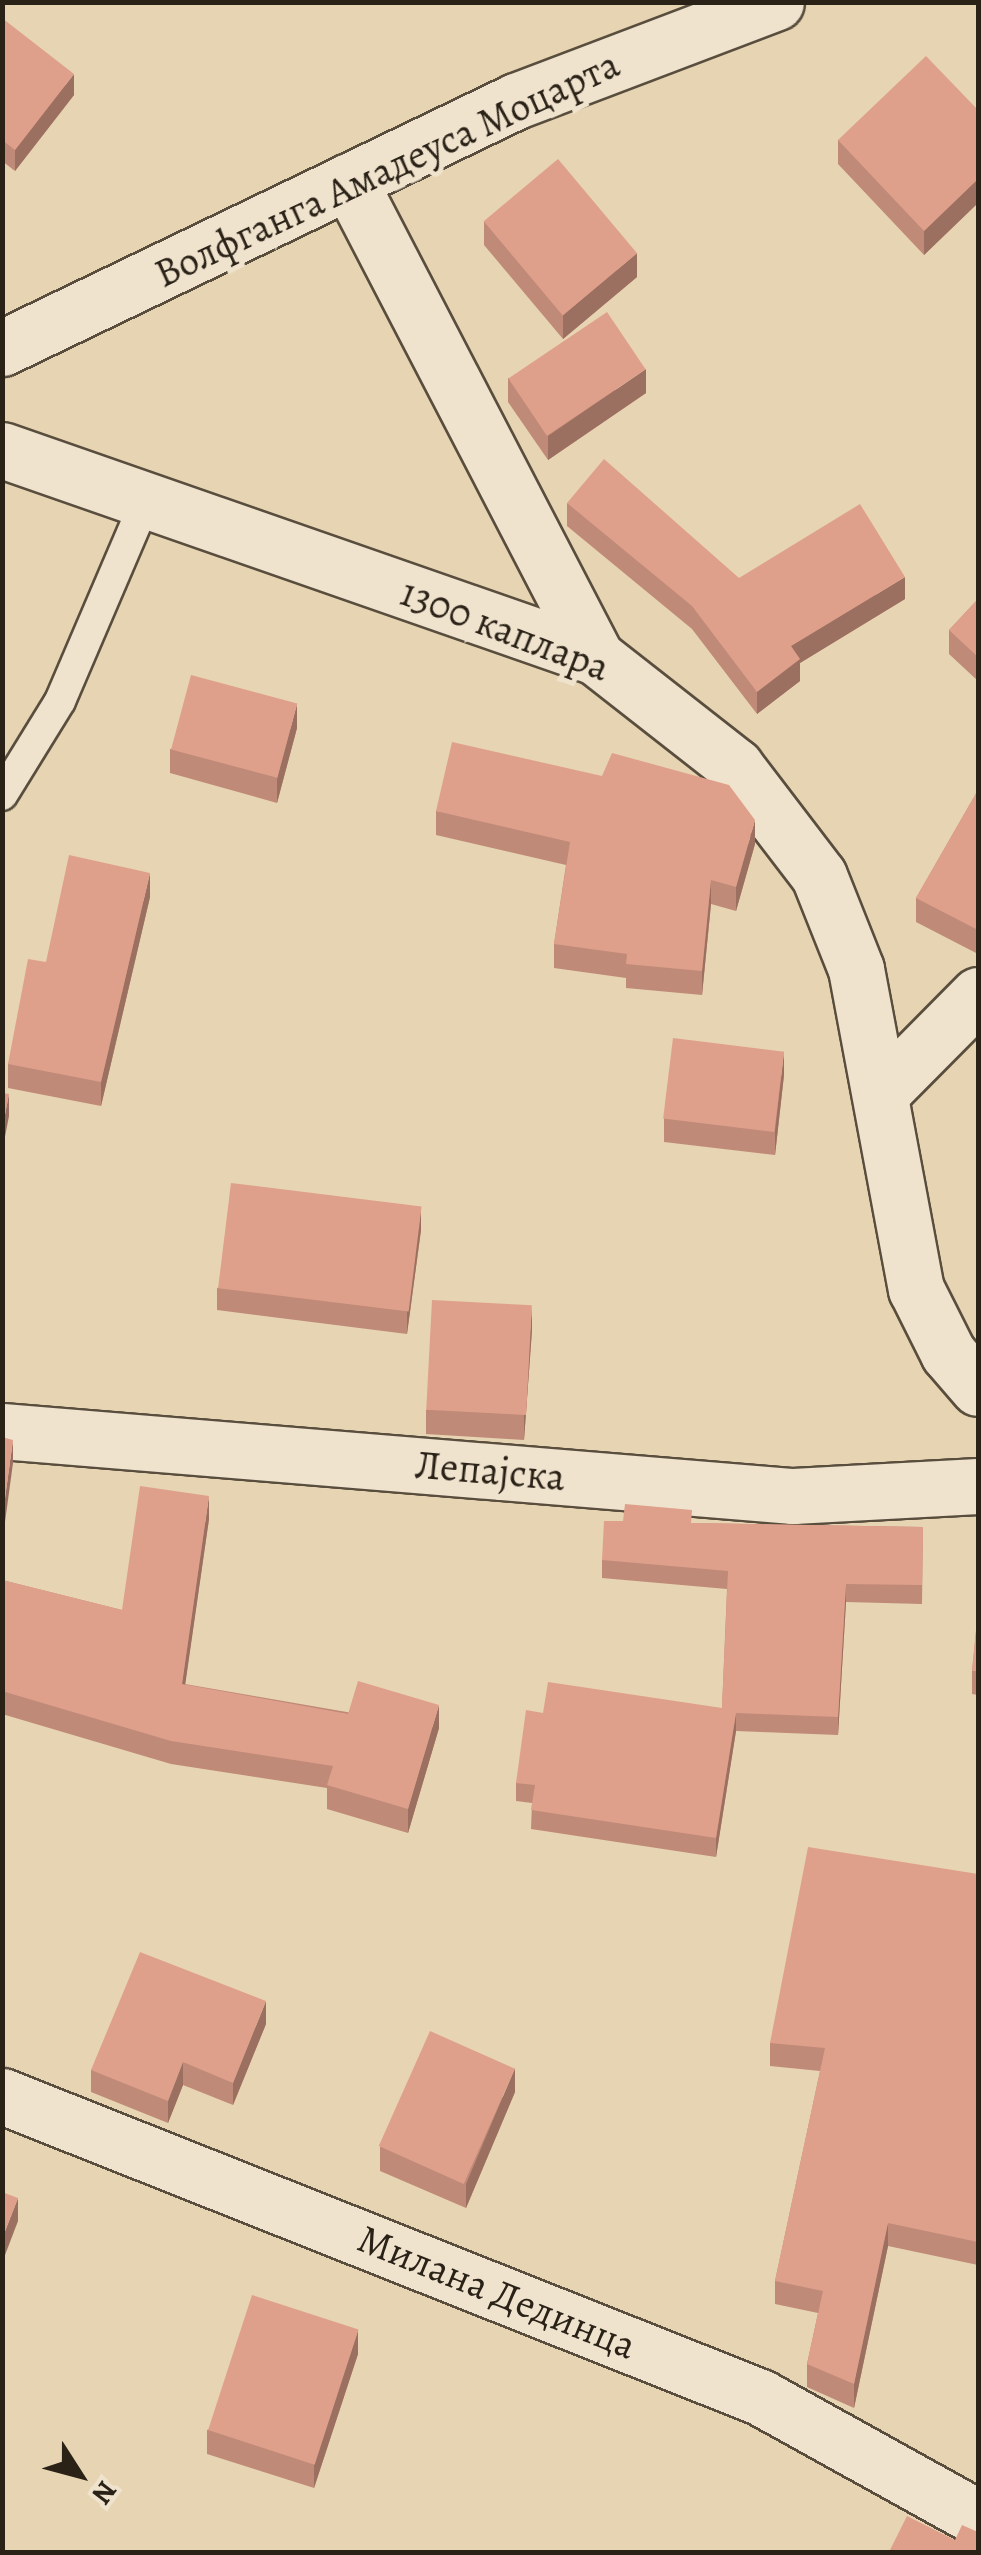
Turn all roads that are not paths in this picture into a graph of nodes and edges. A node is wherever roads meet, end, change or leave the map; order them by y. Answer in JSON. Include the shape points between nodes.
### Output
{"nodes":[{"id":1,"x":776,"y":2,"type":"edge"},
{"id":2,"x":349,"y":181,"type":"junction"},
{"id":3,"x":2,"y":348,"type":"edge"},
{"id":4,"x":2,"y":450,"type":"edge"},
{"id":5,"x":146,"y":500,"type":"junction"},
{"id":6,"x":596,"y":657,"type":"junction"},
{"id":7,"x":2,"y":795,"type":"edge"},
{"id":8,"x":978,"y":995,"type":"edge"},
{"id":9,"x":883,"y":1091,"type":"junction"},
{"id":10,"x":978,"y":1388,"type":"edge"},
{"id":11,"x":2,"y":1430,"type":"edge"},
{"id":12,"x":978,"y":1486,"type":"edge"},
{"id":13,"x":2,"y":2096,"type":"edge"},
{"id":14,"x":978,"y":2518,"type":"edge"}],
"edges":[{"from":1,"to":2,"type":"street","name":"Волфганга Амадеуса Моцарта","via":[[516,101]]},
{"from":2,"to":3,"type":"street","name":"Волфганга Амадеуса Моцарта"},
{"from":2,"to":6,"type":"street"},
{"from":4,"to":5,"type":"street","name":"1300 каплара"},
{"from":5,"to":6,"type":"street","name":"1300 каплара"},
{"from":5,"to":7,"type":"lane","via":[[60,700]]},
{"from":6,"to":9,"type":"street","name":"1300 каплара","via":[[675,713],[782,820],[819,876],[856,969]]},
{"from":8,"to":9,"type":"street"},
{"from":9,"to":10,"type":"street","name":"1300 каплара","via":[[916,1289],[948,1353]]},
{"from":11,"to":12,"type":"street","name":"Лепајска","via":[[792,1496]]},
{"from":13,"to":14,"type":"street","name":"Милана Дединца","via":[[760,2397]]}]}
